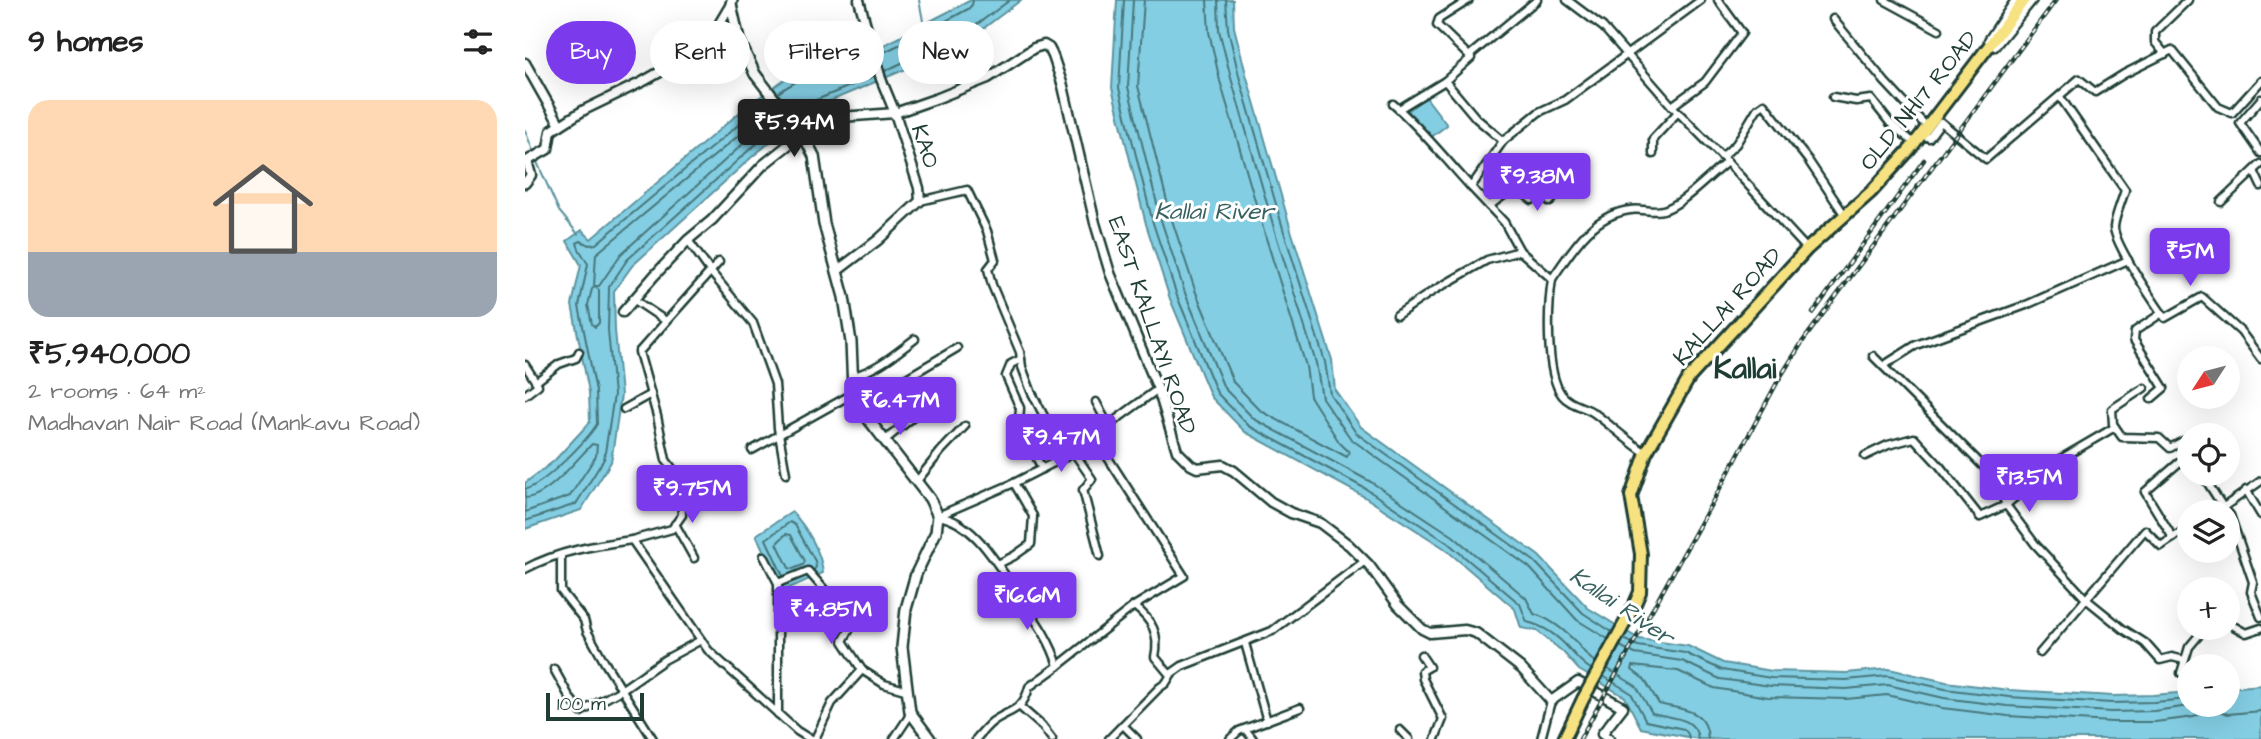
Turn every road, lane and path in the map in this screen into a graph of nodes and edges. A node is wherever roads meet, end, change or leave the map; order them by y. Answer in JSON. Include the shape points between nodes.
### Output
{"nodes":[{"id":1,"x":859,"y":0,"type":"edge"},
{"id":2,"x":1469,"y":0,"type":"edge"},
{"id":3,"x":1537,"y":0,"type":"edge"},
{"id":4,"x":1701,"y":0,"type":"edge"},
{"id":5,"x":1718,"y":0,"type":"edge"},
{"id":6,"x":1884,"y":0,"type":"edge"},
{"id":7,"x":2015,"y":0,"type":"edge"},
{"id":8,"x":2024,"y":0,"type":"edge"},
{"id":9,"x":2033,"y":0,"type":"edge"},
{"id":10,"x":2187,"y":0,"type":"edge"},
{"id":11,"x":731,"y":2,"type":"edge"},
{"id":12,"x":1573,"y":2,"type":"edge"},
{"id":13,"x":1833,"y":19,"type":"dead end"},
{"id":14,"x":1939,"y":30,"type":"dead end"},
{"id":15,"x":1626,"y":54,"type":"junction"},
{"id":16,"x":2165,"y":54,"type":"junction"},
{"id":17,"x":1469,"y":55,"type":"junction"},
{"id":18,"x":525,"y":63,"type":"edge"},
{"id":19,"x":1968,"y":71,"type":"junction"},
{"id":20,"x":1445,"y":81,"type":"junction"},
{"id":21,"x":2261,"y":81,"type":"edge"},
{"id":22,"x":1833,"y":97,"type":"dead end"},
{"id":23,"x":2060,"y":97,"type":"junction"},
{"id":24,"x":2261,"y":99,"type":"edge"},
{"id":25,"x":1672,"y":106,"type":"junction"},
{"id":26,"x":1678,"y":112,"type":"junction"},
{"id":27,"x":895,"y":113,"type":"junction"},
{"id":28,"x":560,"y":125,"type":"junction"},
{"id":29,"x":806,"y":135,"type":"junction"},
{"id":30,"x":1921,"y":135,"type":"junction"},
{"id":31,"x":1503,"y":141,"type":"junction"},
{"id":32,"x":2261,"y":153,"type":"edge"},
{"id":33,"x":1653,"y":154,"type":"dead end"},
{"id":34,"x":1724,"y":159,"type":"junction"},
{"id":35,"x":2261,"y":164,"type":"edge"},
{"id":36,"x":2254,"y":171,"type":"junction"},
{"id":37,"x":525,"y":183,"type":"edge"},
{"id":38,"x":1565,"y":186,"type":"dead end"},
{"id":39,"x":2261,"y":186,"type":"edge"},
{"id":40,"x":1471,"y":187,"type":"junction"},
{"id":41,"x":920,"y":201,"type":"junction"},
{"id":42,"x":2221,"y":202,"type":"dead end"},
{"id":43,"x":1489,"y":206,"type":"junction"},
{"id":44,"x":1844,"y":214,"type":"junction"},
{"id":45,"x":688,"y":240,"type":"junction"},
{"id":46,"x":1807,"y":249,"type":"junction"},
{"id":47,"x":1520,"y":251,"type":"junction"},
{"id":48,"x":2128,"y":260,"type":"junction"},
{"id":49,"x":719,"y":262,"type":"dead end"},
{"id":50,"x":710,"y":271,"type":"junction"},
{"id":51,"x":837,"y":271,"type":"junction"},
{"id":52,"x":1552,"y":279,"type":"junction"},
{"id":53,"x":633,"y":299,"type":"junction"},
{"id":54,"x":623,"y":312,"type":"dead end"},
{"id":55,"x":2162,"y":313,"type":"junction"},
{"id":56,"x":1397,"y":316,"type":"dead end"},
{"id":57,"x":666,"y":321,"type":"junction"},
{"id":58,"x":915,"y":339,"type":"dead end"},
{"id":59,"x":957,"y":348,"type":"dead end"},
{"id":60,"x":579,"y":352,"type":"dead end"},
{"id":61,"x":1873,"y":356,"type":"dead end"},
{"id":62,"x":1021,"y":359,"type":"junction"},
{"id":63,"x":2261,"y":359,"type":"edge"},
{"id":64,"x":525,"y":365,"type":"edge"},
{"id":65,"x":1883,"y":366,"type":"junction"},
{"id":66,"x":854,"y":376,"type":"junction"},
{"id":67,"x":537,"y":381,"type":"junction"},
{"id":68,"x":951,"y":386,"type":"dead end"},
{"id":69,"x":2144,"y":388,"type":"dead end"},
{"id":70,"x":1158,"y":389,"type":"junction"},
{"id":71,"x":854,"y":393,"type":"junction"},
{"id":72,"x":651,"y":394,"type":"junction"},
{"id":73,"x":525,"y":395,"type":"edge"},
{"id":74,"x":2151,"y":399,"type":"dead end"},
{"id":75,"x":1096,"y":402,"type":"dead end"},
{"id":76,"x":624,"y":409,"type":"dead end"},
{"id":77,"x":862,"y":411,"type":"junction"},
{"id":78,"x":1108,"y":425,"type":"junction"},
{"id":79,"x":965,"y":426,"type":"dead end"},
{"id":80,"x":2115,"y":427,"type":"junction"},
{"id":81,"x":779,"y":434,"type":"junction"},
{"id":82,"x":1094,"y":436,"type":"junction"},
{"id":83,"x":884,"y":440,"type":"junction"},
{"id":84,"x":2177,"y":444,"type":"edge"},
{"id":85,"x":752,"y":450,"type":"dead end"},
{"id":86,"x":1073,"y":451,"type":"junction"},
{"id":87,"x":1646,"y":453,"type":"junction"},
{"id":88,"x":1865,"y":456,"type":"dead end"},
{"id":89,"x":1065,"y":457,"type":"junction"},
{"id":90,"x":2177,"y":464,"type":"edge"},
{"id":91,"x":1042,"y":469,"type":"junction"},
{"id":92,"x":786,"y":474,"type":"dead end"},
{"id":93,"x":917,"y":481,"type":"junction"},
{"id":94,"x":2261,"y":481,"type":"edge"},
{"id":95,"x":1014,"y":484,"type":"junction"},
{"id":96,"x":2246,"y":490,"type":"junction"},
{"id":97,"x":2232,"y":500,"type":"edge"},
{"id":98,"x":2006,"y":505,"type":"junction"},
{"id":99,"x":2261,"y":514,"type":"edge"},
{"id":100,"x":938,"y":516,"type":"junction"},
{"id":101,"x":675,"y":524,"type":"junction"},
{"id":102,"x":2177,"y":535,"type":"edge"},
{"id":103,"x":2173,"y":538,"type":"junction"},
{"id":104,"x":632,"y":540,"type":"junction"},
{"id":105,"x":2240,"y":542,"type":"edge"},
{"id":106,"x":561,"y":555,"type":"junction"},
{"id":107,"x":764,"y":556,"type":"dead end"},
{"id":108,"x":1100,"y":556,"type":"dead end"},
{"id":109,"x":694,"y":558,"type":"dead end"},
{"id":110,"x":1365,"y":561,"type":"junction"},
{"id":111,"x":998,"y":564,"type":"junction"},
{"id":112,"x":525,"y":569,"type":"edge"},
{"id":113,"x":778,"y":583,"type":"junction"},
{"id":114,"x":2086,"y":599,"type":"junction"},
{"id":115,"x":1134,"y":606,"type":"junction"},
{"id":116,"x":2261,"y":617,"type":"edge"},
{"id":117,"x":2261,"y":628,"type":"edge"},
{"id":118,"x":2240,"y":630,"type":"edge"},
{"id":119,"x":701,"y":640,"type":"junction"},
{"id":120,"x":1245,"y":643,"type":"junction"},
{"id":121,"x":2040,"y":653,"type":"dead end"},
{"id":122,"x":1421,"y":655,"type":"dead end"},
{"id":123,"x":2177,"y":658,"type":"edge"},
{"id":124,"x":1058,"y":666,"type":"junction"},
{"id":125,"x":554,"y":669,"type":"dead end"},
{"id":126,"x":862,"y":670,"type":"junction"},
{"id":127,"x":1170,"y":675,"type":"junction"},
{"id":128,"x":621,"y":690,"type":"junction"},
{"id":129,"x":905,"y":690,"type":"junction"},
{"id":130,"x":1551,"y":701,"type":"junction"},
{"id":131,"x":1019,"y":706,"type":"junction"},
{"id":132,"x":1300,"y":708,"type":"dead end"},
{"id":133,"x":910,"y":712,"type":"junction"},
{"id":134,"x":778,"y":714,"type":"junction"},
{"id":135,"x":1267,"y":721,"type":"junction"},
{"id":136,"x":1123,"y":725,"type":"junction"},
{"id":137,"x":1245,"y":729,"type":"junction"},
{"id":138,"x":1400,"y":730,"type":"dead end"},
{"id":139,"x":653,"y":739,"type":"edge"},
{"id":140,"x":810,"y":739,"type":"edge"},
{"id":141,"x":815,"y":739,"type":"edge"},
{"id":142,"x":894,"y":739,"type":"edge"},
{"id":143,"x":930,"y":739,"type":"edge"},
{"id":144,"x":976,"y":739,"type":"edge"},
{"id":145,"x":1052,"y":739,"type":"edge"},
{"id":146,"x":1109,"y":739,"type":"edge"},
{"id":147,"x":1137,"y":739,"type":"edge"},
{"id":148,"x":1230,"y":739,"type":"edge"},
{"id":149,"x":1253,"y":739,"type":"edge"},
{"id":150,"x":1409,"y":739,"type":"edge"},
{"id":151,"x":1435,"y":739,"type":"edge"},
{"id":152,"x":1541,"y":739,"type":"edge"},
{"id":153,"x":1565,"y":739,"type":"edge"},
{"id":154,"x":1609,"y":739,"type":"edge"}],
"edges":[{"from":1,"to":27,"type":"street","name":"KAO"},
{"from":2,"to":17,"type":"street","via":[[1437,25]]},
{"from":3,"to":17,"type":"street"},
{"from":4,"to":15,"type":"street"},
{"from":5,"to":25,"type":"street","via":[[1742,33],[1705,82]]},
{"from":6,"to":14,"type":"street"},
{"from":7,"to":19,"type":"street"},
{"from":8,"to":19,"type":"main road","name":"OLD NH17 ROAD"},
{"from":9,"to":19,"type":"street","via":[[1995,47]]},
{"from":10,"to":16,"type":"street","via":[[2155,32],[2155,42]]},
{"from":11,"to":28,"type":"street","via":[[706,46]]},
{"from":11,"to":29,"type":"main road","bridge":true,"via":[[739,40],[755,74]]},
{"from":12,"to":15,"type":"street","via":[[1604,27]]},
{"from":13,"to":30,"type":"street"},
{"from":15,"to":25,"type":"street"},
{"from":15,"to":31,"type":"street","via":[[1565,100],[1539,111]]},
{"from":16,"to":21,"type":"street","via":[[2172,50],[2218,107],[2232,113]]},
{"from":16,"to":23,"type":"street","via":[[2095,92],[2079,79]]},
{"from":17,"to":20,"type":"street","via":[[1471,58]]},
{"from":18,"to":28,"type":"street"},
{"from":19,"to":30,"type":"main road","name":"OLD NH17 ROAD"},
{"from":20,"to":31,"type":"street"},
{"from":20,"to":40,"type":"street","via":[[1396,106]]},
{"from":22,"to":30,"type":"street","via":[[1871,99],[1890,123]]},
{"from":23,"to":30,"type":"street","via":[[1986,159],[1941,122],[1929,138]]},
{"from":23,"to":48,"type":"street","via":[[2125,190],[2114,228]]},
{"from":24,"to":32,"type":"street","via":[[2239,123]]},
{"from":25,"to":26,"type":"street"},
{"from":26,"to":33,"type":"street","via":[[1653,139]]},
{"from":26,"to":34,"type":"street"},
{"from":27,"to":29,"type":"street","name":"EAST KALLAYI ROAD","via":[[842,117]]},
{"from":27,"to":41,"type":"street","name":"KAO"},
{"from":27,"to":70,"type":"street","name":"EAST KALLAYI ROAD","via":[[988,78],[1039,46],[1049,48],[1063,86],[1110,273]]},
{"from":28,"to":37,"type":"street","via":[[551,131],[548,149],[527,161],[531,175]]},
{"from":29,"to":45,"type":"street","name":"EAST KALLAYI ROAD","via":[[763,165]]},
{"from":29,"to":51,"type":"main road"},
{"from":30,"to":44,"type":"main road","name":"OLD NH17 ROAD","via":[[1871,192]]},
{"from":31,"to":40,"type":"street"},
{"from":34,"to":44,"type":"street","via":[[1764,104]]},
{"from":34,"to":46,"type":"street"},
{"from":34,"to":52,"type":"street","via":[[1685,198],[1664,210],[1630,210],[1603,220],[1579,240]]},
{"from":35,"to":36,"type":"street"},
{"from":36,"to":39,"type":"street"},
{"from":36,"to":42,"type":"street"},
{"from":38,"to":43,"type":"street","via":[[1550,202],[1539,193],[1532,200],[1515,187]]},
{"from":40,"to":43,"type":"street"},
{"from":41,"to":51,"type":"street","name":"KAO"},
{"from":41,"to":62,"type":"street","via":[[967,190],[987,231],[995,260],[988,269],[992,285]]},
{"from":43,"to":47,"type":"street"},
{"from":44,"to":46,"type":"main road","name":"OLD NH17 ROAD"},
{"from":45,"to":50,"type":"street"},
{"from":45,"to":53,"type":"street","name":"EAST KALLAYI ROAD"},
{"from":46,"to":87,"type":"main road","name":"KALLAI ROAD","via":[[1689,377]]},
{"from":47,"to":52,"type":"street"},
{"from":47,"to":56,"type":"street","via":[[1487,260]]},
{"from":48,"to":55,"type":"street"},
{"from":48,"to":65,"type":"street","via":[[2026,305],[1916,345]]},
{"from":49,"to":50,"type":"street"},
{"from":50,"to":57,"type":"street"},
{"from":50,"to":81,"type":"street","via":[[753,323],[775,384]]},
{"from":51,"to":66,"type":"main road","via":[[849,321]]},
{"from":52,"to":87,"type":"street","via":[[1552,370],[1561,394]]},
{"from":53,"to":54,"type":"street","name":"EAST KALLAYI ROAD"},
{"from":53,"to":57,"type":"street"},
{"from":55,"to":63,"type":"street","via":[[2165,318],[2202,297],[2241,332]]},
{"from":55,"to":74,"type":"street","via":[[2135,331],[2134,340],[2164,388]]},
{"from":57,"to":72,"type":"street","via":[[639,352]]},
{"from":58,"to":66,"type":"street","via":[[883,364]]},
{"from":59,"to":77,"type":"street"},
{"from":60,"to":67,"type":"street"},
{"from":61,"to":65,"type":"street"},
{"from":62,"to":89,"type":"street","via":[[1031,391]]},
{"from":62,"to":91,"type":"street","via":[[1011,364],[1006,376],[1020,408],[1019,421]]},
{"from":64,"to":67,"type":"street"},
{"from":65,"to":98,"type":"street","via":[[1994,477]]},
{"from":66,"to":71,"type":"main road"},
{"from":67,"to":73,"type":"street","via":[[537,387]]},
{"from":68,"to":83,"type":"street"},
{"from":69,"to":80,"type":"street","via":[[2112,409]]},
{"from":70,"to":78,"type":"street"},
{"from":70,"to":110,"type":"street","name":"EAST KALLAYI ROAD","via":[[1177,451],[1191,465],[1223,465],[1234,471],[1271,502],[1320,523]]},
{"from":71,"to":77,"type":"main road"},
{"from":71,"to":81,"type":"street"},
{"from":72,"to":76,"type":"street"},
{"from":72,"to":101,"type":"street","via":[[666,460],[680,480],[682,515]]},
{"from":75,"to":78,"type":"street"},
{"from":77,"to":83,"type":"main road"},
{"from":78,"to":82,"type":"street"},
{"from":79,"to":93,"type":"street"},
{"from":80,"to":84,"type":"street","via":[[2122,436],[2159,438],[2170,448]]},
{"from":80,"to":98,"type":"street","via":[[2057,461]]},
{"from":81,"to":85,"type":"street"},
{"from":81,"to":92,"type":"street"},
{"from":82,"to":86,"type":"street"},
{"from":82,"to":115,"type":"street","via":[[1184,576]]},
{"from":83,"to":93,"type":"main road"},
{"from":86,"to":89,"type":"street"},
{"from":86,"to":108,"type":"street","via":[[1092,480],[1083,490]]},
{"from":87,"to":153,"type":"main road","name":"KALLAI ROAD","bridge":true,"via":[[1631,496],[1641,554],[1640,592]]},
{"from":88,"to":98,"type":"street","via":[[1915,438],[1980,517]]},
{"from":89,"to":91,"type":"street"},
{"from":90,"to":103,"type":"street","via":[[2145,492]]},
{"from":91,"to":95,"type":"street"},
{"from":93,"to":100,"type":"main road"},
{"from":94,"to":96,"type":"street"},
{"from":95,"to":100,"type":"street"},
{"from":95,"to":111,"type":"street","via":[[1033,516],[1031,544]]},
{"from":96,"to":97,"type":"street"},
{"from":96,"to":99,"type":"street"},
{"from":98,"to":114,"type":"street"},
{"from":100,"to":111,"type":"street","via":[[968,530]]},
{"from":100,"to":129,"type":"main road","via":[[906,609],[902,647]]},
{"from":101,"to":104,"type":"street","via":[[672,529]]},
{"from":101,"to":109,"type":"street"},
{"from":102,"to":103,"type":"street"},
{"from":103,"to":114,"type":"street","via":[[2161,546],[2145,530]]},
{"from":104,"to":106,"type":"street"},
{"from":104,"to":119,"type":"street"},
{"from":105,"to":116,"type":"street"},
{"from":106,"to":112,"type":"street"},
{"from":106,"to":128,"type":"street","via":[[561,591],[584,620]]},
{"from":107,"to":113,"type":"street"},
{"from":110,"to":120,"type":"street","via":[[1272,631]]},
{"from":110,"to":130,"type":"street","name":"EAST KALLAYI ROAD","via":[[1422,629],[1476,633],[1521,668]]},
{"from":111,"to":124,"type":"street","via":[[1029,609]]},
{"from":113,"to":126,"type":"street","via":[[808,570],[851,620],[843,641]]},
{"from":113,"to":134,"type":"street"},
{"from":114,"to":121,"type":"street"},
{"from":114,"to":123,"type":"street","via":[[2145,643],[2160,660]]},
{"from":115,"to":124,"type":"street"},
{"from":115,"to":127,"type":"street","via":[[1154,628],[1155,657]]},
{"from":117,"to":118,"type":"street","via":[[2246,633]]},
{"from":119,"to":128,"type":"street"},
{"from":119,"to":134,"type":"street"},
{"from":120,"to":127,"type":"street","via":[[1203,656]]},
{"from":120,"to":135,"type":"street"},
{"from":122,"to":151,"type":"street","via":[[1429,667],[1422,671],[1423,679],[1444,719]]},
{"from":124,"to":131,"type":"street","via":[[1029,687]]},
{"from":125,"to":128,"type":"street","via":[[581,712]]},
{"from":126,"to":129,"type":"street"},
{"from":126,"to":141,"type":"street","via":[[832,703]]},
{"from":127,"to":136,"type":"street"},
{"from":128,"to":139,"type":"street"},
{"from":129,"to":133,"type":"main road"},
{"from":130,"to":152,"type":"street"},
{"from":130,"to":154,"type":"street","via":[[1578,682],[1623,707],[1602,734]]},
{"from":131,"to":144,"type":"street"},
{"from":131,"to":145,"type":"street"},
{"from":132,"to":135,"type":"street"},
{"from":133,"to":142,"type":"street"},
{"from":133,"to":143,"type":"main road"},
{"from":134,"to":140,"type":"street"},
{"from":135,"to":137,"type":"street"},
{"from":136,"to":146,"type":"street"},
{"from":136,"to":147,"type":"street"},
{"from":137,"to":148,"type":"street"},
{"from":137,"to":149,"type":"street"},
{"from":138,"to":150,"type":"street"}]}
